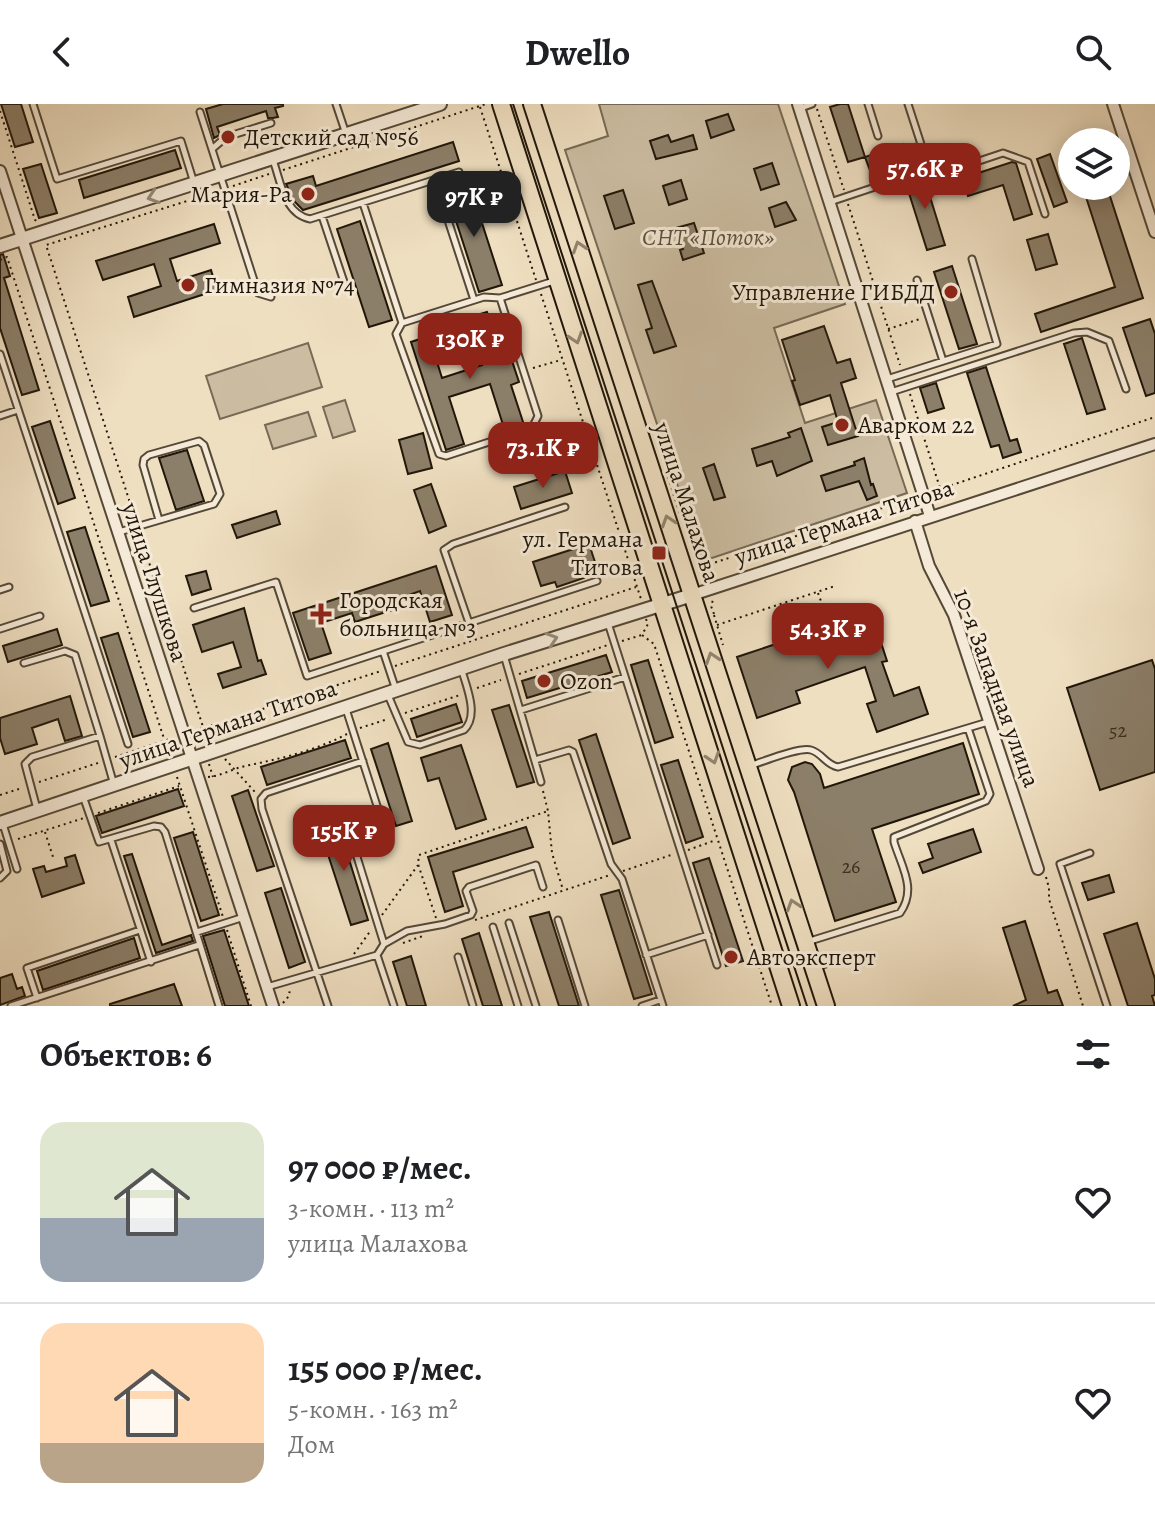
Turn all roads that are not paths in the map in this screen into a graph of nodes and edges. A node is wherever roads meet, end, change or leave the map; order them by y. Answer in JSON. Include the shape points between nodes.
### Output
{"nodes":[{"id":1,"x":33,"y":104,"type":"edge"},
{"id":2,"x":336,"y":104,"type":"edge"},
{"id":3,"x":440,"y":104,"type":"edge"},
{"id":4,"x":501,"y":104,"type":"edge"},
{"id":5,"x":532,"y":104,"type":"edge"},
{"id":6,"x":814,"y":104,"type":"edge"},
{"id":7,"x":868,"y":104,"type":"edge"},
{"id":8,"x":908,"y":104,"type":"edge"},
{"id":9,"x":1113,"y":104,"type":"edge"},
{"id":10,"x":799,"y":106,"type":"edge"},
{"id":11,"x":200,"y":112,"type":"dead end"},
{"id":12,"x":271,"y":123,"type":"dead end"},
{"id":13,"x":346,"y":135,"type":"junction"},
{"id":14,"x":878,"y":136,"type":"dead end"},
{"id":15,"x":212,"y":149,"type":"junction"},
{"id":16,"x":275,"y":165,"type":"junction"},
{"id":17,"x":929,"y":169,"type":"junction"},
{"id":18,"x":0,"y":171,"type":"edge"},
{"id":19,"x":459,"y":172,"type":"dead end"},
{"id":20,"x":219,"y":176,"type":"junction"},
{"id":21,"x":194,"y":184,"type":"junction"},
{"id":22,"x":4,"y":200,"type":"edge"},
{"id":23,"x":830,"y":202,"type":"junction"},
{"id":24,"x":363,"y":203,"type":"junction"},
{"id":25,"x":445,"y":211,"type":"road end"},
{"id":26,"x":1045,"y":214,"type":"dead end"},
{"id":27,"x":322,"y":216,"type":"junction"},
{"id":28,"x":1155,"y":232,"type":"edge"},
{"id":29,"x":22,"y":239,"type":"junction"},
{"id":30,"x":0,"y":246,"type":"edge"},
{"id":31,"x":972,"y":259,"type":"dead end"},
{"id":32,"x":557,"y":280,"type":"junction"},
{"id":33,"x":917,"y":280,"type":"dead end"},
{"id":34,"x":344,"y":282,"type":"dead end"},
{"id":35,"x":271,"y":297,"type":"dead end"},
{"id":36,"x":500,"y":298,"type":"junction"},
{"id":37,"x":474,"y":300,"type":"junction"},
{"id":38,"x":402,"y":323,"type":"junction"},
{"id":39,"x":0,"y":354,"type":"edge"},
{"id":40,"x":943,"y":361,"type":"junction"},
{"id":41,"x":887,"y":379,"type":"junction"},
{"id":42,"x":1126,"y":389,"type":"dead end"},
{"id":43,"x":891,"y":392,"type":"junction"},
{"id":44,"x":18,"y":410,"type":"junction"},
{"id":45,"x":0,"y":416,"type":"edge"},
{"id":46,"x":1155,"y":444,"type":"edge"},
{"id":47,"x":565,"y":507,"type":"dead end"},
{"id":48,"x":930,"y":516,"type":"junction"},
{"id":49,"x":159,"y":520,"type":"junction"},
{"id":50,"x":915,"y":521,"type":"junction"},
{"id":51,"x":118,"y":532,"type":"junction"},
{"id":52,"x":597,"y":581,"type":"dead end"},
{"id":53,"x":9,"y":587,"type":"dead end"},
{"id":54,"x":0,"y":590,"type":"edge"},
{"id":55,"x":692,"y":595,"type":"junction"},
{"id":56,"x":663,"y":604,"type":"junction"},
{"id":57,"x":194,"y":608,"type":"dead end"},
{"id":58,"x":40,"y":616,"type":"dead end"},
{"id":59,"x":607,"y":621,"type":"junction"},
{"id":60,"x":469,"y":623,"type":"junction"},
{"id":61,"x":0,"y":629,"type":"edge"},
{"id":62,"x":383,"y":651,"type":"junction"},
{"id":63,"x":504,"y":654,"type":"junction"},
{"id":64,"x":24,"y":663,"type":"dead end"},
{"id":65,"x":461,"y":669,"type":"junction"},
{"id":66,"x":625,"y":677,"type":"junction"},
{"id":67,"x":392,"y":692,"type":"junction"},
{"id":68,"x":346,"y":708,"type":"junction"},
{"id":69,"x":521,"y":710,"type":"junction"},
{"id":70,"x":989,"y":722,"type":"junction"},
{"id":71,"x":968,"y":728,"type":"junction"},
{"id":72,"x":100,"y":736,"type":"junction"},
{"id":73,"x":128,"y":744,"type":"dead end"},
{"id":74,"x":192,"y":759,"type":"junction"},
{"id":75,"x":535,"y":760,"type":"junction"},
{"id":76,"x":363,"y":761,"type":"junction"},
{"id":77,"x":748,"y":766,"type":"junction"},
{"id":78,"x":541,"y":782,"type":"road end"},
{"id":79,"x":114,"y":786,"type":"junction"},
{"id":80,"x":83,"y":796,"type":"junction"},
{"id":81,"x":38,"y":811,"type":"junction"},
{"id":82,"x":1,"y":822,"type":"edge"},
{"id":83,"x":111,"y":840,"type":"junction"},
{"id":84,"x":0,"y":844,"type":"edge"},
{"id":85,"x":1090,"y":853,"type":"dead end"},
{"id":86,"x":17,"y":869,"type":"dead end"},
{"id":87,"x":1038,"y":869,"type":"road end"},
{"id":88,"x":0,"y":878,"type":"edge"},
{"id":89,"x":543,"y":887,"type":"dead end"},
{"id":90,"x":245,"y":917,"type":"junction"},
{"id":91,"x":558,"y":920,"type":"dead end"},
{"id":92,"x":509,"y":923,"type":"dead end"},
{"id":93,"x":493,"y":927,"type":"dead end"},
{"id":94,"x":140,"y":930,"type":"junction"},
{"id":95,"x":197,"y":932,"type":"junction"},
{"id":96,"x":708,"y":935,"type":"junction"},
{"id":97,"x":806,"y":943,"type":"junction"},
{"id":98,"x":199,"y":945,"type":"junction"},
{"id":99,"x":380,"y":949,"type":"junction"},
{"id":100,"x":646,"y":955,"type":"junction"},
{"id":101,"x":458,"y":957,"type":"dead end"},
{"id":102,"x":151,"y":962,"type":"junction"},
{"id":103,"x":831,"y":962,"type":"dead end"},
{"id":104,"x":717,"y":965,"type":"dead end"},
{"id":105,"x":814,"y":968,"type":"junction"},
{"id":106,"x":317,"y":971,"type":"junction"},
{"id":107,"x":267,"y":987,"type":"junction"},
{"id":108,"x":37,"y":998,"type":"junction"},
{"id":109,"x":662,"y":1003,"type":"edge"},
{"id":110,"x":277,"y":1005,"type":"edge"},
{"id":111,"x":11,"y":1006,"type":"edge"},
{"id":112,"x":219,"y":1006,"type":"edge"},
{"id":113,"x":328,"y":1006,"type":"edge"},
{"id":114,"x":394,"y":1006,"type":"edge"},
{"id":115,"x":473,"y":1006,"type":"edge"},
{"id":116,"x":518,"y":1006,"type":"edge"},
{"id":117,"x":536,"y":1006,"type":"edge"},
{"id":118,"x":585,"y":1006,"type":"edge"},
{"id":119,"x":642,"y":1006,"type":"edge"},
{"id":120,"x":791,"y":1006,"type":"edge"},
{"id":121,"x":826,"y":1006,"type":"edge"},
{"id":122,"x":1107,"y":1006,"type":"edge"}],
"edges":[{"from":1,"to":21,"type":"lane","via":[[57,179],[181,141]]},
{"from":2,"to":13,"type":"lane"},
{"from":3,"to":13,"type":"street"},
{"from":4,"to":32,"type":"main road"},
{"from":55,"to":5,"type":"main road","name":"улица Малахова","one_way":true},
{"from":6,"to":10,"type":"lane"},
{"from":7,"to":14,"type":"lane"},
{"from":8,"to":17,"type":"lane"},
{"from":9,"to":28,"type":"street"},
{"from":10,"to":23,"type":"street"},
{"from":11,"to":15,"type":"lane"},
{"from":12,"to":15,"type":"lane","via":[[226,137]]},
{"from":13,"to":16,"type":"street"},
{"from":15,"to":20,"type":"lane"},
{"from":16,"to":20,"type":"street"},
{"from":16,"to":27,"type":"lane","via":[[290,210],[299,217]]},
{"from":17,"to":23,"type":"lane"},
{"from":17,"to":26,"type":"lane","via":[[961,167],[1003,153],[1028,162]]},
{"from":18,"to":22,"type":"street","name":"улица Глушкова"},
{"from":19,"to":24,"type":"lane"},
{"from":20,"to":21,"type":"street"},
{"from":20,"to":35,"type":"lane","via":[[258,293]]},
{"from":21,"to":29,"type":"street","one_way":true},
{"from":22,"to":29,"type":"street","name":"улица Глушкова"},
{"from":23,"to":41,"type":"street"},
{"from":24,"to":27,"type":"lane"},
{"from":24,"to":38,"type":"lane"},
{"from":25,"to":37,"type":"lane"},
{"from":27,"to":34,"type":"lane"},
{"from":29,"to":30,"type":"street"},
{"from":29,"to":51,"type":"street","name":"улица Глушкова"},
{"from":31,"to":40,"type":"lane","via":[[997,344]]},
{"from":32,"to":36,"type":"lane"},
{"from":32,"to":56,"type":"main road","one_way":true},
{"from":33,"to":40,"type":"lane"},
{"from":36,"to":37,"type":"lane"},
{"from":36,"to":38,"type":"lane","via":[[537,423],[446,456],[439,454],[396,334]]},
{"from":37,"to":38,"type":"lane"},
{"from":39,"to":44,"type":"lane"},
{"from":40,"to":41,"type":"lane"},
{"from":41,"to":43,"type":"street"},
{"from":42,"to":43,"type":"lane","via":[[1109,341],[1087,332]]},
{"from":43,"to":48,"type":"street"},
{"from":44,"to":45,"type":"lane"},
{"from":44,"to":73,"type":"lane"},
{"from":46,"to":48,"type":"street","name":"улица Германа Титова"},
{"from":47,"to":60,"type":"lane","via":[[444,550]]},
{"from":48,"to":50,"type":"street","name":"улица Германа Титова"},
{"from":49,"to":49,"type":"lane","via":[[219,499],[199,441],[144,459]]},
{"from":49,"to":51,"type":"lane"},
{"from":50,"to":55,"type":"street","name":"улица Германа Титова"},
{"from":50,"to":70,"type":"street","name":"10-я Западная улица","via":[[929,566],[954,615]]},
{"from":51,"to":74,"type":"street","name":"улица Глушкова"},
{"from":52,"to":60,"type":"lane"},
{"from":53,"to":54,"type":"lane"},
{"from":55,"to":56,"type":"street","name":"улица Германа Титова"},
{"from":77,"to":55,"type":"main road","name":"улица Малахова","one_way":true},
{"from":56,"to":59,"type":"street","name":"улица Германа Титова"},
{"from":56,"to":120,"type":"main road","one_way":true},
{"from":57,"to":62,"type":"lane","via":[[276,582],[307,676]]},
{"from":58,"to":61,"type":"lane"},
{"from":63,"to":59,"type":"street","name":"улица Германа Титова","one_way":true},
{"from":59,"to":66,"type":"lane"},
{"from":60,"to":62,"type":"lane"},
{"from":62,"to":67,"type":"lane"},
{"from":63,"to":65,"type":"street","name":"улица Германа Титова"},
{"from":63,"to":69,"type":"lane"},
{"from":64,"to":72,"type":"lane","via":[[65,651],[75,655]]},
{"from":65,"to":67,"type":"street","name":"улица Германа Титова"},
{"from":65,"to":67,"type":"lane","via":[[469,726],[420,745],[408,742],[395,717]]},
{"from":66,"to":69,"type":"lane"},
{"from":66,"to":96,"type":"lane"},
{"from":67,"to":68,"type":"street","name":"улица Германа Титова"},
{"from":68,"to":74,"type":"street","name":"улица Германа Титова"},
{"from":68,"to":76,"type":"lane"},
{"from":69,"to":75,"type":"lane"},
{"from":70,"to":71,"type":"lane"},
{"from":70,"to":87,"type":"street","name":"10-я Западная улица"},
{"from":71,"to":77,"type":"lane","via":[[838,767],[806,749]]},
{"from":71,"to":97,"type":"lane","via":[[990,794],[986,801],[894,837],[909,891],[900,913]]},
{"from":72,"to":79,"type":"lane"},
{"from":72,"to":81,"type":"lane","via":[[32,757],[25,764]]},
{"from":74,"to":79,"type":"street","name":"улица Германа Титова"},
{"from":74,"to":90,"type":"street","name":"улица Глушкова"},
{"from":75,"to":78,"type":"lane"},
{"from":75,"to":100,"type":"lane","via":[[573,752]]},
{"from":76,"to":99,"type":"lane","via":[[380,819],[352,836]]},
{"from":76,"to":106,"type":"lane","via":[[261,799]]},
{"from":97,"to":77,"type":"main road","name":"улица Малахова","one_way":true},
{"from":79,"to":80,"type":"street","name":"улица Германа Титова"},
{"from":80,"to":81,"type":"street","name":"улица Германа Титова"},
{"from":80,"to":83,"type":"lane","via":[[97,839]]},
{"from":81,"to":82,"type":"street","name":"улица Германа Титова"},
{"from":82,"to":86,"type":"lane"},
{"from":83,"to":94,"type":"lane"},
{"from":83,"to":95,"type":"lane","via":[[161,827]]},
{"from":84,"to":88,"type":"lane","via":[[7,871]]},
{"from":85,"to":122,"type":"lane","via":[[1060,864]]},
{"from":89,"to":99,"type":"lane","via":[[536,865],[469,887],[471,915],[407,931]]},
{"from":90,"to":95,"type":"lane"},
{"from":90,"to":107,"type":"street","name":"улица Глушкова"},
{"from":91,"to":118,"type":"lane"},
{"from":92,"to":117,"type":"lane"},
{"from":93,"to":116,"type":"lane"},
{"from":94,"to":102,"type":"lane"},
{"from":94,"to":108,"type":"lane","via":[[27,968]]},
{"from":95,"to":98,"type":"lane"},
{"from":96,"to":100,"type":"lane"},
{"from":96,"to":104,"type":"lane"},
{"from":97,"to":105,"type":"main road","name":"улица Малахова"},
{"from":98,"to":102,"type":"lane"},
{"from":98,"to":112,"type":"lane"},
{"from":99,"to":106,"type":"lane"},
{"from":99,"to":114,"type":"lane"},
{"from":100,"to":109,"type":"lane"},
{"from":101,"to":115,"type":"lane"},
{"from":102,"to":108,"type":"lane"},
{"from":103,"to":105,"type":"lane"},
{"from":105,"to":121,"type":"main road","name":"улица Малахова"},
{"from":106,"to":107,"type":"lane"},
{"from":106,"to":113,"type":"lane"},
{"from":107,"to":110,"type":"street","name":"улица Глушкова"},
{"from":108,"to":111,"type":"lane"},
{"from":109,"to":119,"type":"lane"}]}
